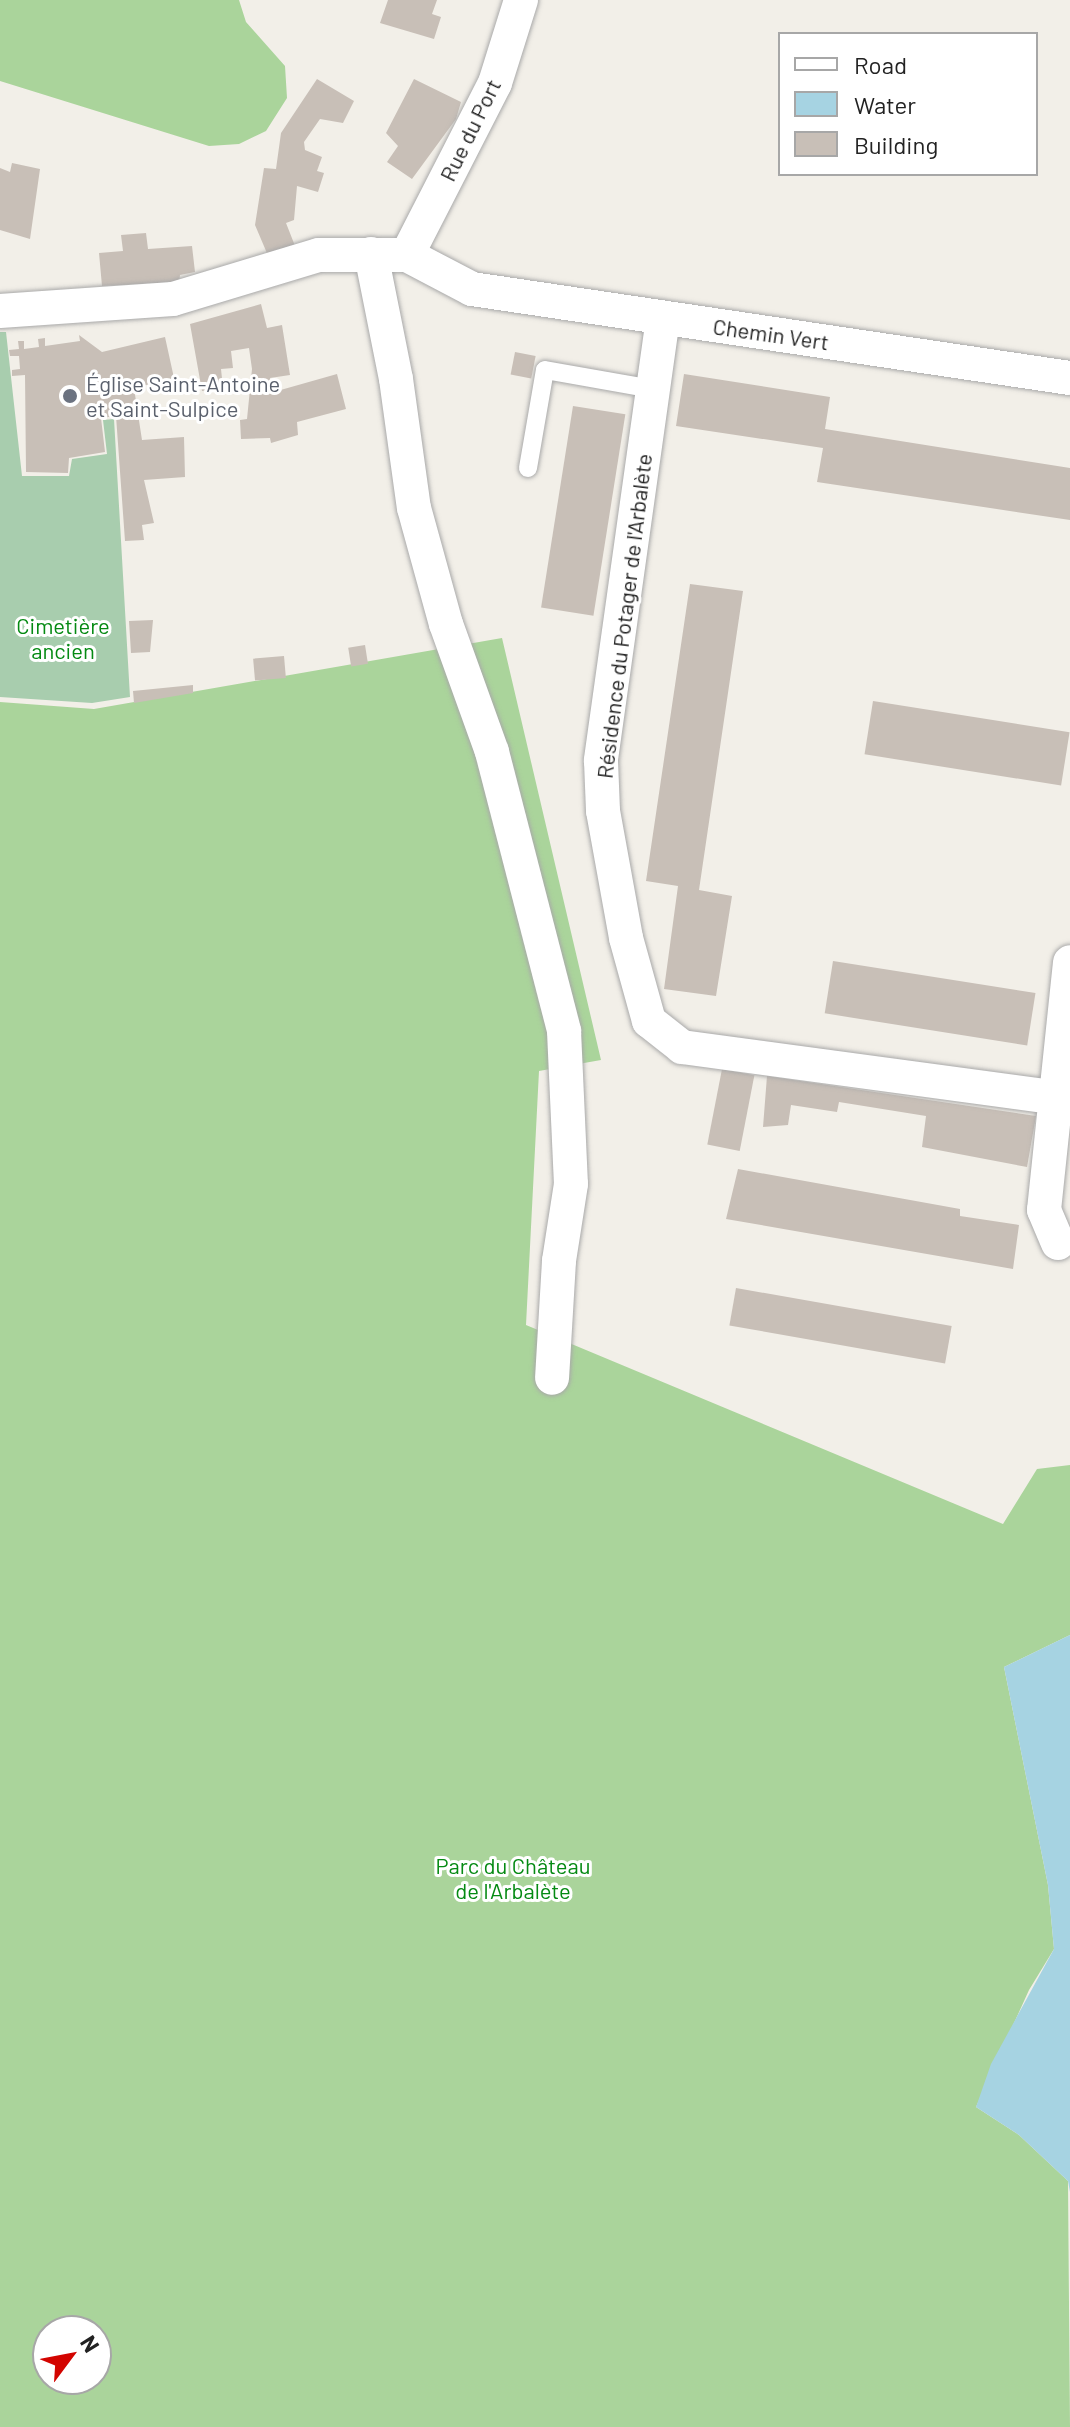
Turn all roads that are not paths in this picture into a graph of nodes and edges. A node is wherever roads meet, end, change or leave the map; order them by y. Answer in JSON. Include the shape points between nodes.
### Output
{"nodes":[{"id":1,"x":521,"y":0,"type":"edge"},
{"id":2,"x":371,"y":254,"type":"junction"},
{"id":3,"x":407,"y":255,"type":"junction"},
{"id":4,"x":0,"y":311,"type":"edge"},
{"id":5,"x":663,"y":318,"type":"junction"},
{"id":6,"x":1070,"y":378,"type":"edge"},
{"id":7,"x":653,"y":389,"type":"junction"},
{"id":8,"x":528,"y":468,"type":"dead end"},
{"id":9,"x":1070,"y":962,"type":"edge"},
{"id":10,"x":1053,"y":1097,"type":"junction"},
{"id":11,"x":1058,"y":1243,"type":"dead end"},
{"id":12,"x":552,"y":1378,"type":"dead end"}],
"edges":[{"from":1,"to":3,"type":"street","name":"Rue du Port","via":[[495,83]]},
{"from":2,"to":3,"type":"street"},
{"from":2,"to":4,"type":"street","via":[[319,255],[173,299]]},
{"from":2,"to":12,"type":"street","via":[[414,508],[446,624],[492,752],[564,1031],[571,1184],[559,1261]]},
{"from":3,"to":5,"type":"street","name":"Chemin Vert","via":[[472,289]]},
{"from":5,"to":6,"type":"street","name":"Chemin Vert"},
{"from":5,"to":7,"type":"street","name":"Résidence du Potager de l'Arbalète"},
{"from":7,"to":8,"type":"lane","via":[[545,370]]},
{"from":7,"to":10,"type":"street","name":"Résidence du Potager de l'Arbalète","via":[[601,761],[603,811],[623,924],[649,1021],[682,1047]]},
{"from":9,"to":10,"type":"street"},
{"from":10,"to":11,"type":"street","via":[[1044,1210]]}]}
